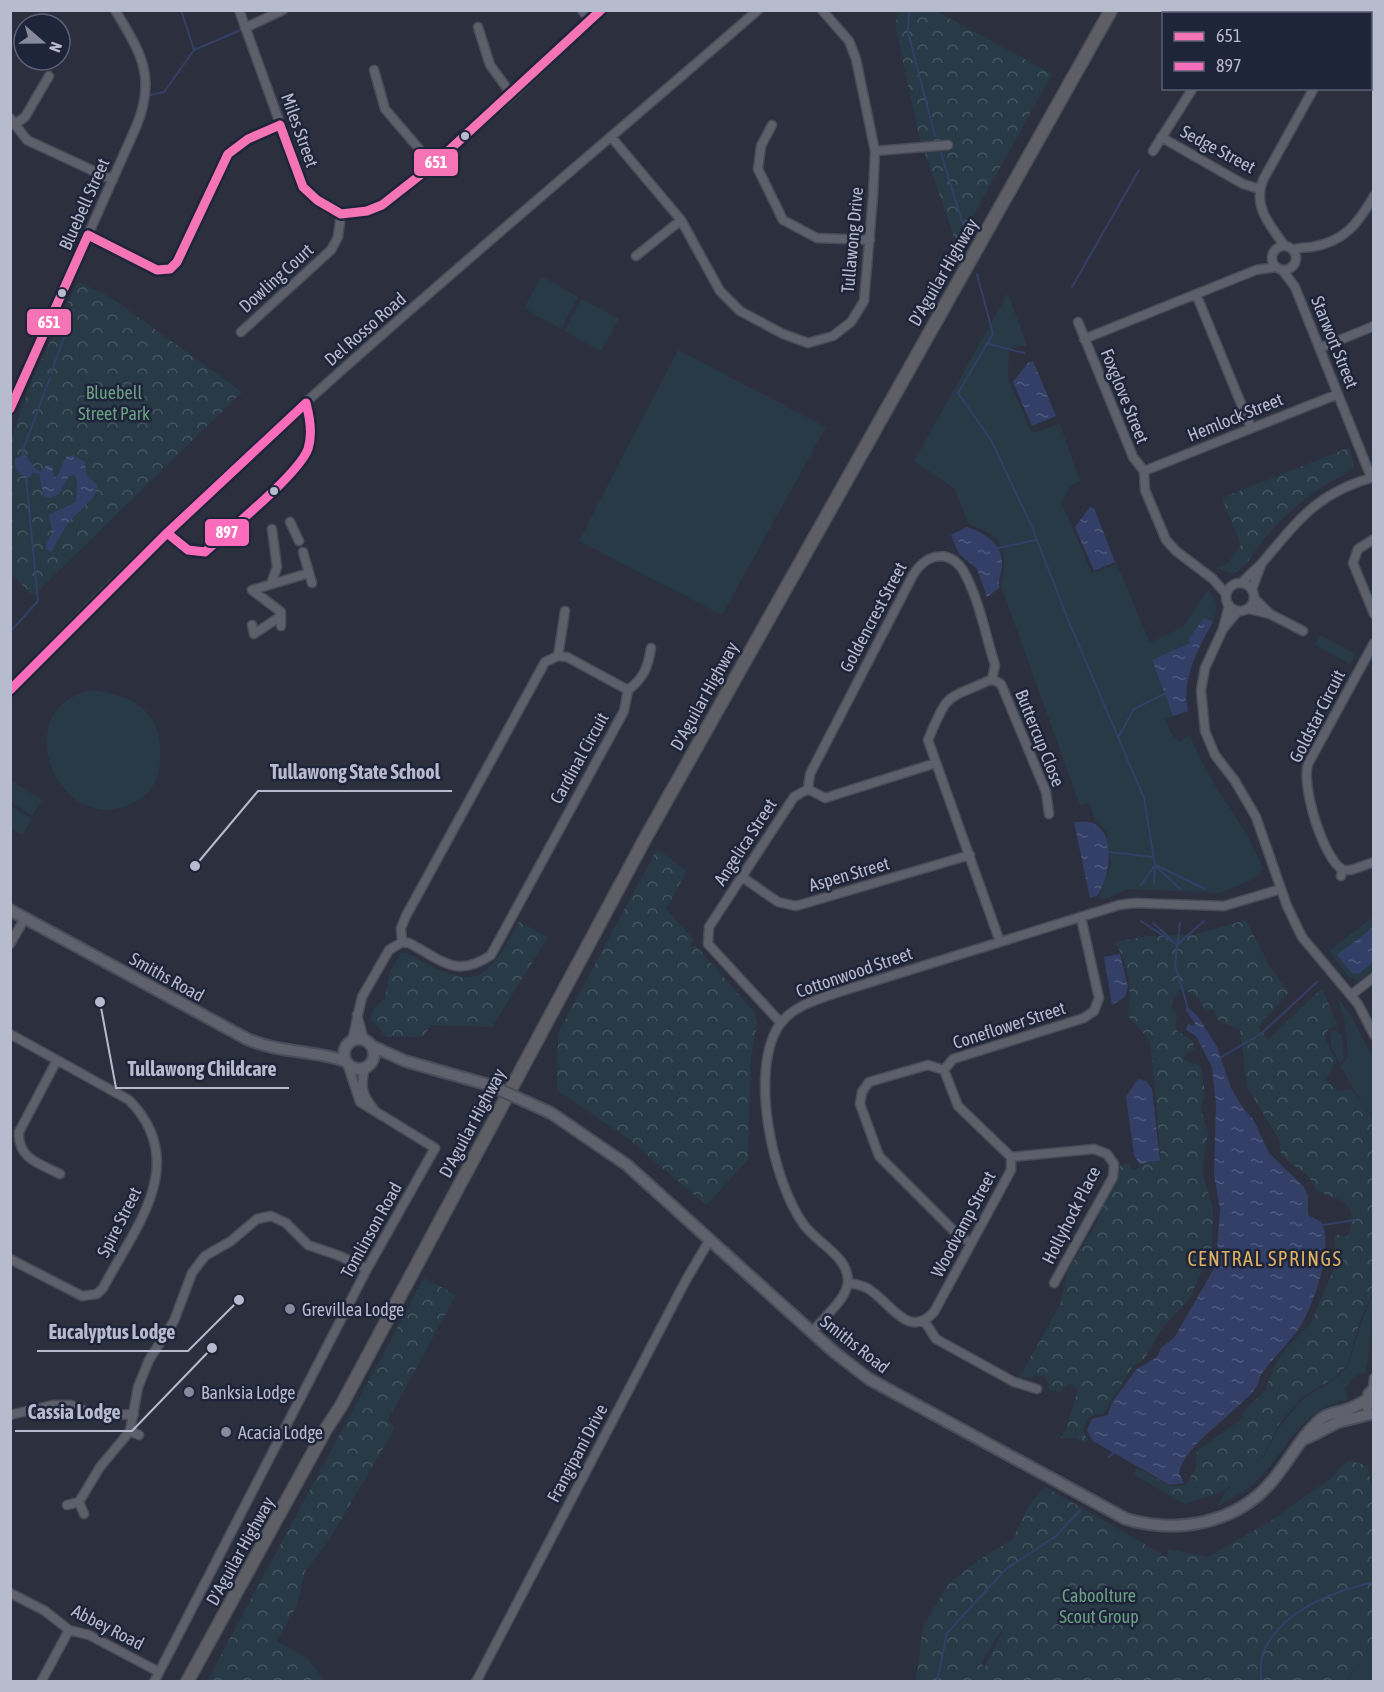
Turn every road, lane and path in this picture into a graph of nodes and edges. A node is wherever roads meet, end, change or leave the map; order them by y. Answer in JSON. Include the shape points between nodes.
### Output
{"nodes":[{"id":1,"x":115,"y":10,"type":"edge"},
{"id":2,"x":239,"y":10,"type":"edge"},
{"id":3,"x":283,"y":10,"type":"edge"},
{"id":4,"x":582,"y":10,"type":"edge"},
{"id":5,"x":602,"y":10,"type":"edge"},
{"id":6,"x":758,"y":10,"type":"edge"},
{"id":7,"x":822,"y":10,"type":"edge"},
{"id":8,"x":1111,"y":10,"type":"edge"},
{"id":9,"x":590,"y":21,"type":"junction"},
{"id":10,"x":478,"y":27,"type":"dead end"},
{"id":11,"x":245,"y":28,"type":"junction"},
{"id":12,"x":374,"y":70,"type":"dead end"},
{"id":13,"x":49,"y":76,"type":"dead end"},
{"id":14,"x":1192,"y":90,"type":"edge"},
{"id":15,"x":1313,"y":90,"type":"edge"},
{"id":16,"x":512,"y":95,"type":"junction"},
{"id":17,"x":12,"y":122,"type":"edge"},
{"id":18,"x":280,"y":125,"type":"junction"},
{"id":19,"x":772,"y":125,"type":"dead end"},
{"id":20,"x":1161,"y":137,"type":"junction"},
{"id":21,"x":612,"y":138,"type":"junction"},
{"id":22,"x":948,"y":145,"type":"dead end"},
{"id":23,"x":874,"y":151,"type":"junction"},
{"id":24,"x":1153,"y":151,"type":"dead end"},
{"id":25,"x":434,"y":165,"type":"junction"},
{"id":26,"x":113,"y":180,"type":"junction"},
{"id":27,"x":1260,"y":189,"type":"junction"},
{"id":28,"x":1374,"y":196,"type":"edge"},
{"id":29,"x":341,"y":214,"type":"junction"},
{"id":30,"x":681,"y":220,"type":"junction"},
{"id":31,"x":1272,"y":231,"type":"junction"},
{"id":32,"x":88,"y":235,"type":"junction"},
{"id":33,"x":870,"y":240,"type":"junction"},
{"id":34,"x":1311,"y":247,"type":"junction"},
{"id":35,"x":1289,"y":248,"type":"junction"},
{"id":36,"x":1274,"y":254,"type":"junction"},
{"id":37,"x":636,"y":256,"type":"dead end"},
{"id":38,"x":1294,"y":263,"type":"junction"},
{"id":39,"x":1279,"y":269,"type":"junction"},
{"id":40,"x":1256,"y":270,"type":"junction"},
{"id":41,"x":1295,"y":287,"type":"junction"},
{"id":42,"x":1197,"y":294,"type":"junction"},
{"id":43,"x":1078,"y":322,"type":"dead end"},
{"id":44,"x":1374,"y":326,"type":"edge"},
{"id":45,"x":241,"y":332,"type":"dead end"},
{"id":46,"x":1084,"y":339,"type":"junction"},
{"id":47,"x":1320,"y":348,"type":"junction"},
{"id":48,"x":1338,"y":394,"type":"junction"},
{"id":49,"x":10,"y":410,"type":"edge"},
{"id":50,"x":1251,"y":428,"type":"junction"},
{"id":51,"x":1144,"y":471,"type":"junction"},
{"id":52,"x":1372,"y":477,"type":"edge"},
{"id":53,"x":290,"y":522,"type":"dead end"},
{"id":54,"x":272,"y":529,"type":"dead end"},
{"id":55,"x":1374,"y":539,"type":"edge"},
{"id":56,"x":299,"y":541,"type":"dead end"},
{"id":57,"x":303,"y":552,"type":"dead end"},
{"id":58,"x":1261,"y":565,"type":"junction"},
{"id":59,"x":309,"y":573,"type":"junction"},
{"id":60,"x":1213,"y":579,"type":"junction"},
{"id":61,"x":312,"y":583,"type":"dead end"},
{"id":62,"x":1242,"y":583,"type":"junction"},
{"id":63,"x":271,"y":584,"type":"junction"},
{"id":64,"x":1232,"y":585,"type":"junction"},
{"id":65,"x":1252,"y":589,"type":"junction"},
{"id":66,"x":1226,"y":594,"type":"junction"},
{"id":67,"x":1255,"y":599,"type":"junction"},
{"id":68,"x":1229,"y":605,"type":"junction"},
{"id":69,"x":1249,"y":609,"type":"junction"},
{"id":70,"x":565,"y":611,"type":"dead end"},
{"id":71,"x":1238,"y":611,"type":"junction"},
{"id":72,"x":281,"y":614,"type":"junction"},
{"id":73,"x":1270,"y":614,"type":"junction"},
{"id":74,"x":1374,"y":614,"type":"edge"},
{"id":75,"x":265,"y":618,"type":"dead end"},
{"id":76,"x":252,"y":625,"type":"dead end"},
{"id":77,"x":281,"y":626,"type":"dead end"},
{"id":78,"x":1223,"y":629,"type":"junction"},
{"id":79,"x":1303,"y":632,"type":"dead end"},
{"id":80,"x":1374,"y":643,"type":"edge"},
{"id":81,"x":651,"y":648,"type":"dead end"},
{"id":82,"x":558,"y":656,"type":"junction"},
{"id":83,"x":992,"y":679,"type":"junction"},
{"id":84,"x":10,"y":690,"type":"edge"},
{"id":85,"x":628,"y":690,"type":"junction"},
{"id":86,"x":936,"y":763,"type":"junction"},
{"id":87,"x":808,"y":789,"type":"junction"},
{"id":88,"x":1048,"y":814,"type":"dead end"},
{"id":89,"x":970,"y":855,"type":"junction"},
{"id":90,"x":1374,"y":862,"type":"edge"},
{"id":91,"x":742,"y":877,"type":"junction"},
{"id":92,"x":1281,"y":889,"type":"junction"},
{"id":93,"x":10,"y":910,"type":"edge"},
{"id":94,"x":25,"y":918,"type":"junction"},
{"id":95,"x":1081,"y":918,"type":"junction"},
{"id":96,"x":402,"y":942,"type":"junction"},
{"id":97,"x":1000,"y":942,"type":"junction"},
{"id":98,"x":10,"y":944,"type":"edge"},
{"id":99,"x":1374,"y":977,"type":"edge"},
{"id":100,"x":1351,"y":995,"type":"junction"},
{"id":101,"x":356,"y":1014,"type":"junction"},
{"id":102,"x":780,"y":1023,"type":"junction"},
{"id":103,"x":10,"y":1034,"type":"edge"},
{"id":104,"x":1374,"y":1035,"type":"edge"},
{"id":105,"x":350,"y":1042,"type":"junction"},
{"id":106,"x":368,"y":1043,"type":"junction"},
{"id":107,"x":313,"y":1053,"type":"junction"},
{"id":108,"x":57,"y":1060,"type":"junction"},
{"id":109,"x":405,"y":1061,"type":"junction"},
{"id":110,"x":346,"y":1062,"type":"junction"},
{"id":111,"x":367,"y":1066,"type":"junction"},
{"id":112,"x":944,"y":1070,"type":"junction"},
{"id":113,"x":374,"y":1108,"type":"junction"},
{"id":114,"x":14,"y":1136,"type":"edge"},
{"id":115,"x":22,"y":1152,"type":"junction"},
{"id":116,"x":12,"y":1154,"type":"edge"},
{"id":117,"x":1011,"y":1157,"type":"junction"},
{"id":118,"x":60,"y":1174,"type":"dead end"},
{"id":119,"x":709,"y":1241,"type":"junction"},
{"id":120,"x":971,"y":1243,"type":"junction"},
{"id":121,"x":10,"y":1259,"type":"edge"},
{"id":122,"x":367,"y":1269,"type":"junction"},
{"id":123,"x":849,"y":1283,"type":"junction"},
{"id":124,"x":1054,"y":1283,"type":"dead end"},
{"id":125,"x":925,"y":1322,"type":"junction"},
{"id":126,"x":812,"y":1332,"type":"junction"},
{"id":127,"x":1037,"y":1389,"type":"dead end"},
{"id":128,"x":1372,"y":1389,"type":"edge"},
{"id":129,"x":341,"y":1406,"type":"junction"},
{"id":130,"x":134,"y":1414,"type":"junction"},
{"id":131,"x":10,"y":1415,"type":"edge"},
{"id":132,"x":1372,"y":1415,"type":"edge"},
{"id":133,"x":130,"y":1431,"type":"junction"},
{"id":134,"x":139,"y":1435,"type":"dead end"},
{"id":135,"x":1304,"y":1440,"type":"junction"},
{"id":136,"x":79,"y":1502,"type":"junction"},
{"id":137,"x":67,"y":1505,"type":"dead end"},
{"id":138,"x":84,"y":1514,"type":"dead end"},
{"id":139,"x":10,"y":1593,"type":"edge"},
{"id":140,"x":69,"y":1630,"type":"junction"},
{"id":141,"x":159,"y":1672,"type":"junction"},
{"id":142,"x":41,"y":1682,"type":"edge"},
{"id":143,"x":154,"y":1682,"type":"edge"},
{"id":144,"x":188,"y":1682,"type":"edge"},
{"id":145,"x":195,"y":1682,"type":"edge"},
{"id":146,"x":476,"y":1682,"type":"edge"}],
"edges":[{"from":1,"to":26,"type":"street","name":"Bluebell Street","via":[[136,45],[147,85],[142,113]]},
{"from":2,"to":11,"type":"street","name":"Miles Street"},
{"from":3,"to":11,"type":"street"},
{"from":4,"to":9,"type":"street"},
{"from":5,"to":9,"type":"street"},
{"from":6,"to":21,"type":"street","name":"Del Rosso Road"},
{"from":7,"to":23,"type":"street","name":"Tullawong Drive","via":[[849,41],[856,59]]},
{"from":8,"to":129,"type":"highway","name":"D'Aguilar Highway","via":[[652,826]]},
{"from":9,"to":16,"type":"street"},
{"from":10,"to":16,"type":"street","via":[[490,65]]},
{"from":11,"to":18,"type":"street","name":"Miles Street"},
{"from":12,"to":25,"type":"street","via":[[385,109]]},
{"from":13,"to":17,"type":"street","via":[[25,117]]},
{"from":14,"to":20,"type":"street","name":"Sedge Street"},
{"from":15,"to":27,"type":"street"},
{"from":16,"to":25,"type":"street"},
{"from":17,"to":26,"type":"street","via":[[27,140]]},
{"from":18,"to":29,"type":"street","name":"Miles Street","via":[[303,187]]},
{"from":18,"to":32,"type":"street","via":[[247,137],[232,148],[177,262],[170,269],[154,269]]},
{"from":19,"to":33,"type":"street","via":[[760,146],[758,169],[783,220],[817,238]]},
{"from":20,"to":24,"type":"street","name":"Sedge Street"},
{"from":20,"to":27,"type":"street","name":"Sedge Street","via":[[1237,181]]},
{"from":21,"to":30,"type":"street","name":"Tullawong Drive"},
{"from":21,"to":84,"type":"street","name":"Del Rosso Road","via":[[298,411],[167,533]]},
{"from":22,"to":23,"type":"street"},
{"from":23,"to":33,"type":"street","name":"Tullawong Drive"},
{"from":25,"to":29,"type":"street","via":[[382,205]]},
{"from":26,"to":32,"type":"street","name":"Bluebell Street"},
{"from":27,"to":31,"type":"street","via":[[1259,201]]},
{"from":28,"to":34,"type":"street","via":[[1353,228]]},
{"from":29,"to":45,"type":"street","name":"Dowling Court","via":[[338,237],[331,249]]},
{"from":30,"to":33,"type":"street","name":"Tullawong Drive","via":[[720,291],[740,311],[808,343],[833,336],[851,322],[864,301]]},
{"from":30,"to":37,"type":"street"},
{"from":31,"to":35,"type":"street"},
{"from":31,"to":36,"type":"street"},
{"from":32,"to":49,"type":"street","name":"Bluebell Street"},
{"from":34,"to":35,"type":"street"},
{"from":34,"to":38,"type":"street"},
{"from":35,"to":36,"type":"street","name":"Foxglove Street"},
{"from":35,"to":38,"type":"street","name":"Starwort Street"},
{"from":36,"to":39,"type":"street","name":"Starwort Street"},
{"from":36,"to":40,"type":"street","name":"Foxglove Street"},
{"from":38,"to":39,"type":"street","name":"Foxglove Street"},
{"from":38,"to":41,"type":"street","name":"Starwort Street"},
{"from":39,"to":40,"type":"street","name":"Foxglove Street"},
{"from":39,"to":41,"type":"street","name":"Starwort Street"},
{"from":40,"to":42,"type":"street","name":"Foxglove Street"},
{"from":41,"to":47,"type":"street","name":"Starwort Street"},
{"from":42,"to":46,"type":"street","name":"Foxglove Street"},
{"from":42,"to":50,"type":"street"},
{"from":43,"to":46,"type":"street","name":"Foxglove Street"},
{"from":44,"to":47,"type":"street"},
{"from":46,"to":51,"type":"street","name":"Foxglove Street","via":[[1132,457]]},
{"from":47,"to":48,"type":"street","name":"Starwort Street"},
{"from":48,"to":50,"type":"street","name":"Hemlock Street"},
{"from":48,"to":52,"type":"street","name":"Starwort Street"},
{"from":50,"to":51,"type":"street","name":"Hemlock Street"},
{"from":51,"to":60,"type":"street","name":"Foxglove Street","via":[[1145,490],[1166,540]]},
{"from":52,"to":58,"type":"street","via":[[1338,490],[1311,508]]},
{"from":53,"to":56,"type":"street"},
{"from":54,"to":63,"type":"street","via":[[277,567]]},
{"from":55,"to":74,"type":"street","via":[[1358,549],[1353,563]]},
{"from":57,"to":59,"type":"street"},
{"from":58,"to":62,"type":"street"},
{"from":58,"to":65,"type":"street"},
{"from":59,"to":61,"type":"street"},
{"from":59,"to":63,"type":"street"},
{"from":60,"to":64,"type":"street","name":"Foxglove Street"},
{"from":60,"to":66,"type":"street","name":"Foxglove Street"},
{"from":62,"to":64,"type":"street"},
{"from":62,"to":65,"type":"street"},
{"from":63,"to":72,"type":"street","via":[[252,590]]},
{"from":64,"to":66,"type":"street"},
{"from":65,"to":67,"type":"street"},
{"from":66,"to":68,"type":"street"},
{"from":67,"to":69,"type":"street"},
{"from":67,"to":73,"type":"street"},
{"from":68,"to":71,"type":"street"},
{"from":68,"to":78,"type":"street"},
{"from":69,"to":71,"type":"street"},
{"from":69,"to":73,"type":"street"},
{"from":70,"to":82,"type":"street"},
{"from":71,"to":78,"type":"street"},
{"from":72,"to":75,"type":"street"},
{"from":72,"to":76,"type":"street","via":[[254,634]]},
{"from":72,"to":77,"type":"street"},
{"from":73,"to":79,"type":"street"},
{"from":78,"to":92,"type":"street","via":[[1202,680],[1203,719],[1215,755],[1256,817]]},
{"from":80,"to":90,"type":"street","name":"Goldstar Circuit","via":[[1312,755],[1305,776],[1306,790],[1330,857],[1342,873]]},
{"from":81,"to":85,"type":"street","via":[[649,666],[640,681]]},
{"from":82,"to":85,"type":"street","via":[[567,657]]},
{"from":82,"to":96,"type":"street","via":[[545,662],[411,905],[400,928]]},
{"from":83,"to":86,"type":"street","via":[[954,693],[942,705],[928,740]]},
{"from":83,"to":87,"type":"street","name":"Goldencrest Street","via":[[995,665],[966,575],[944,558],[921,561],[810,774]]},
{"from":83,"to":88,"type":"street","name":"Buttercup Close","via":[[1000,684],[1046,792]]},
{"from":85,"to":96,"type":"street","name":"Cardinal Circuit","via":[[624,711],[491,955],[477,965],[456,968]]},
{"from":86,"to":87,"type":"street","via":[[825,798]]},
{"from":86,"to":89,"type":"street"},
{"from":87,"to":91,"type":"street","name":"Angelica Street","via":[[794,797]]},
{"from":89,"to":91,"type":"street","name":"Aspen Street","via":[[796,906],[778,902]]},
{"from":89,"to":97,"type":"street"},
{"from":91,"to":102,"type":"street","name":"Angelica Street","via":[[709,927],[708,944]]},
{"from":92,"to":95,"type":"street","name":"Cottonwood Street","via":[[1230,905],[1135,903]]},
{"from":92,"to":100,"type":"street","via":[[1302,937]]},
{"from":93,"to":94,"type":"main road","name":"Smiths Road"},
{"from":94,"to":98,"type":"street"},
{"from":94,"to":107,"type":"main road","name":"Smiths Road","via":[[247,1039],[270,1048]]},
{"from":95,"to":97,"type":"street","name":"Cottonwood Street"},
{"from":95,"to":112,"type":"street","name":"Coneflower Street","via":[[1099,998],[1094,1011],[1084,1018],[953,1059]]},
{"from":96,"to":101,"type":"street","via":[[388,950]]},
{"from":97,"to":102,"type":"street","name":"Cottonwood Street","via":[[798,1006]]},
{"from":99,"to":100,"type":"street"},
{"from":100,"to":104,"type":"street"},
{"from":101,"to":105,"type":"street"},
{"from":101,"to":106,"type":"street"},
{"from":102,"to":123,"type":"street","name":"Cottonwood Street","via":[[766,1059],[767,1119],[776,1156],[792,1204],[805,1226],[840,1260]]},
{"from":103,"to":108,"type":"street","name":"Spire Street"},
{"from":105,"to":106,"type":"main road"},
{"from":105,"to":107,"type":"main road","name":"Smiths Road"},
{"from":105,"to":110,"type":"main road","via":[[344,1052]]},
{"from":106,"to":109,"type":"main road","name":"Smiths Road"},
{"from":106,"to":111,"type":"main road","via":[[374,1056]]},
{"from":107,"to":110,"type":"main road","name":"Smiths Road"},
{"from":108,"to":114,"type":"street"},
{"from":108,"to":121,"type":"street","name":"Spire Street","via":[[119,1093],[140,1111],[156,1145],[156,1184],[97,1294],[82,1296]]},
{"from":109,"to":111,"type":"main road","name":"Smiths Road"},
{"from":109,"to":119,"type":"main road","name":"Smiths Road","bridge":true,"via":[[489,1084],[551,1113],[621,1160]]},
{"from":110,"to":111,"type":"main road","via":[[356,1069]]},
{"from":110,"to":113,"type":"street","name":"Tomlinson Road","via":[[357,1098]]},
{"from":111,"to":113,"type":"street","via":[[362,1078],[363,1094]]},
{"from":112,"to":117,"type":"street","name":"Woodvamp Street","via":[[958,1106]]},
{"from":112,"to":120,"type":"street","name":"Coneflower Street","via":[[928,1065],[869,1082],[860,1104],[879,1156],[957,1234]]},
{"from":113,"to":122,"type":"street","name":"Tomlinson Road","via":[[435,1148]]},
{"from":114,"to":115,"type":"street"},
{"from":115,"to":116,"type":"street"},
{"from":115,"to":118,"type":"street"},
{"from":117,"to":120,"type":"street","name":"Woodvamp Street","via":[[1011,1170]]},
{"from":117,"to":124,"type":"street","name":"Hollyhock Place","via":[[1094,1149],[1107,1154],[1114,1164],[1113,1177]]},
{"from":119,"to":126,"type":"main road","name":"Smiths Road"},
{"from":119,"to":146,"type":"street","name":"Frangipani Drive"},
{"from":120,"to":125,"type":"street","name":"Woodvamp Street"},
{"from":122,"to":130,"type":"street","via":[[308,1245],[286,1223],[271,1216],[257,1219],[231,1241],[204,1256],[192,1273],[174,1321],[138,1386]]},
{"from":122,"to":141,"type":"street","name":"Tomlinson Road"},
{"from":123,"to":125,"type":"street","via":[[866,1287],[913,1324]]},
{"from":123,"to":126,"type":"street"},
{"from":125,"to":127,"type":"street","via":[[936,1339],[1014,1382]]},
{"from":126,"to":135,"type":"main road","name":"Smiths Road","via":[[878,1384],[1103,1508],[1148,1524],[1190,1525],[1240,1508],[1271,1483]]},
{"from":128,"to":132,"type":"main road"},
{"from":128,"to":135,"type":"main road","name":"Smiths Road","via":[[1353,1408],[1326,1415]]},
{"from":129,"to":144,"type":"highway","name":"D'Aguilar Highway"},
{"from":129,"to":145,"type":"highway","name":"D'Aguilar Highway","via":[[331,1432]]},
{"from":130,"to":131,"type":"street","via":[[98,1416],[70,1406],[53,1405]]},
{"from":130,"to":133,"type":"street"},
{"from":132,"to":135,"type":"main road","name":"Smiths Road","via":[[1338,1422]]},
{"from":133,"to":134,"type":"street"},
{"from":133,"to":136,"type":"street","via":[[100,1467]]},
{"from":136,"to":137,"type":"street"},
{"from":136,"to":138,"type":"street"},
{"from":139,"to":140,"type":"street","name":"Abbey Road","via":[[45,1611]]},
{"from":140,"to":141,"type":"street","name":"Abbey Road","via":[[89,1635]]},
{"from":140,"to":142,"type":"street"},
{"from":141,"to":143,"type":"street","name":"Tomlinson Road"}]}
